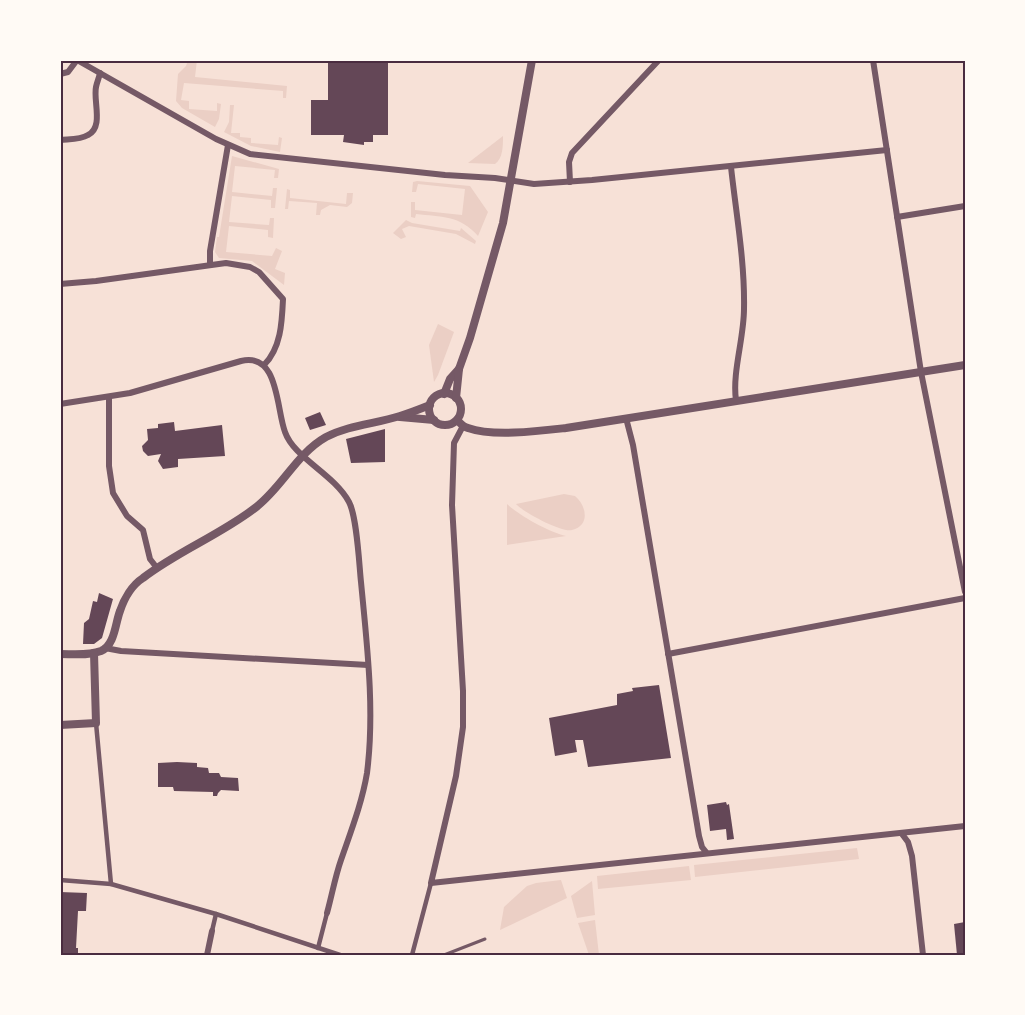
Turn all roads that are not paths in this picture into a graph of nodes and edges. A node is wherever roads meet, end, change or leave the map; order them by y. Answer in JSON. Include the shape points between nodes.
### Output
{"nodes":[{"id":1,"x":77,"y":60,"type":"edge"},
{"id":2,"x":532,"y":60,"type":"edge"},
{"id":3,"x":659,"y":60,"type":"edge"},
{"id":4,"x":873,"y":60,"type":"edge"},
{"id":5,"x":100,"y":73,"type":"junction"},
{"id":6,"x":60,"y":74,"type":"edge"},
{"id":7,"x":60,"y":140,"type":"edge"},
{"id":8,"x":228,"y":145,"type":"junction"},
{"id":9,"x":887,"y":150,"type":"junction"},
{"id":10,"x":731,"y":167,"type":"junction"},
{"id":11,"x":511,"y":181,"type":"junction"},
{"id":12,"x":570,"y":182,"type":"junction"},
{"id":13,"x":965,"y":207,"type":"edge"},
{"id":14,"x":897,"y":217,"type":"junction"},
{"id":15,"x":210,"y":264,"type":"junction"},
{"id":16,"x":60,"y":284,"type":"edge"},
{"id":17,"x":264,"y":364,"type":"junction"},
{"id":18,"x":965,"y":365,"type":"edge"},
{"id":19,"x":459,"y":369,"type":"junction"},
{"id":20,"x":921,"y":372,"type":"junction"},
{"id":21,"x":444,"y":394,"type":"junction"},
{"id":22,"x":109,"y":398,"type":"junction"},
{"id":23,"x":456,"y":398,"type":"junction"},
{"id":24,"x":736,"y":400,"type":"junction"},
{"id":25,"x":60,"y":404,"type":"edge"},
{"id":26,"x":430,"y":405,"type":"junction"},
{"id":27,"x":399,"y":417,"type":"junction"},
{"id":28,"x":626,"y":418,"type":"junction"},
{"id":29,"x":434,"y":420,"type":"junction"},
{"id":30,"x":457,"y":420,"type":"junction"},
{"id":31,"x":464,"y":426,"type":"junction"},
{"id":32,"x":303,"y":455,"type":"junction"},
{"id":33,"x":157,"y":568,"type":"junction"},
{"id":34,"x":965,"y":592,"type":"edge"},
{"id":35,"x":965,"y":598,"type":"edge"},
{"id":36,"x":105,"y":648,"type":"junction"},
{"id":37,"x":94,"y":653,"type":"junction"},
{"id":38,"x":60,"y":654,"type":"edge"},
{"id":39,"x":668,"y":654,"type":"junction"},
{"id":40,"x":368,"y":665,"type":"junction"},
{"id":41,"x":96,"y":723,"type":"junction"},
{"id":42,"x":60,"y":725,"type":"edge"},
{"id":43,"x":965,"y":826,"type":"edge"},
{"id":44,"x":902,"y":834,"type":"junction"},
{"id":45,"x":706,"y":852,"type":"junction"},
{"id":46,"x":60,"y":880,"type":"edge"},
{"id":47,"x":431,"y":883,"type":"junction"},
{"id":48,"x":111,"y":884,"type":"junction"},
{"id":49,"x":327,"y":913,"type":"joint"},
{"id":50,"x":216,"y":914,"type":"junction"},
{"id":51,"x":212,"y":931,"type":"joint"},
{"id":52,"x":485,"y":939,"type":"dead end"},
{"id":53,"x":318,"y":948,"type":"junction"},
{"id":54,"x":207,"y":955,"type":"edge"},
{"id":55,"x":340,"y":955,"type":"edge"},
{"id":56,"x":412,"y":955,"type":"edge"},
{"id":57,"x":444,"y":955,"type":"edge"},
{"id":58,"x":923,"y":955,"type":"edge"}],
"edges":[{"from":1,"to":5,"type":"street"},
{"from":1,"to":6,"type":"street","via":[[68,72]]},
{"from":2,"to":11,"type":"street"},
{"from":3,"to":12,"type":"street","via":[[572,153]]},
{"from":4,"to":9,"type":"street"},
{"from":5,"to":7,"type":"street","via":[[95,88],[95,128],[88,135]]},
{"from":5,"to":8,"type":"street"},
{"from":8,"to":11,"type":"street","via":[[265,157]]},
{"from":8,"to":15,"type":"street"},
{"from":9,"to":10,"type":"street"},
{"from":9,"to":14,"type":"street"},
{"from":10,"to":12,"type":"street"},
{"from":10,"to":24,"type":"street","via":[[744,295]]},
{"from":11,"to":12,"type":"street"},
{"from":11,"to":19,"type":"street","via":[[492,265]]},
{"from":13,"to":14,"type":"street"},
{"from":14,"to":20,"type":"street"},
{"from":15,"to":16,"type":"street"},
{"from":15,"to":17,"type":"street","via":[[249,267],[259,272],[283,299],[275,351]]},
{"from":17,"to":22,"type":"street","via":[[246,360]]},
{"from":17,"to":32,"type":"street","via":[[285,433]]},
{"from":18,"to":20,"type":"street"},
{"from":19,"to":21,"type":"street"},
{"from":19,"to":23,"type":"street"},
{"from":20,"to":24,"type":"street"},
{"from":20,"to":34,"type":"street"},
{"from":21,"to":23,"type":"street"},
{"from":21,"to":26,"type":"street","via":[[435,397]]},
{"from":22,"to":25,"type":"street"},
{"from":22,"to":33,"type":"street","via":[[113,493],[127,516],[143,531],[150,559]]},
{"from":23,"to":30,"type":"street","via":[[461,406]]},
{"from":24,"to":28,"type":"street"},
{"from":26,"to":27,"type":"street"},
{"from":26,"to":29,"type":"street"},
{"from":27,"to":29,"type":"street"},
{"from":27,"to":32,"type":"street","via":[[346,429],[321,440]]},
{"from":28,"to":31,"type":"street","via":[[524,432],[487,432]]},
{"from":28,"to":39,"type":"street"},
{"from":29,"to":30,"type":"street","via":[[443,425]]},
{"from":30,"to":31,"type":"street"},
{"from":31,"to":47,"type":"street","via":[[454,443],[452,495],[463,727]]},
{"from":32,"to":33,"type":"street","via":[[255,508]]},
{"from":32,"to":40,"type":"street","via":[[334,482],[349,502],[358,548]]},
{"from":33,"to":36,"type":"street","via":[[132,590]]},
{"from":35,"to":39,"type":"street"},
{"from":36,"to":37,"type":"street"},
{"from":36,"to":40,"type":"street"},
{"from":37,"to":38,"type":"street"},
{"from":37,"to":41,"type":"street"},
{"from":39,"to":45,"type":"street","via":[[699,836]]},
{"from":40,"to":49,"type":"street","via":[[366,774]]},
{"from":41,"to":42,"type":"street"},
{"from":41,"to":48,"type":"street"},
{"from":43,"to":44,"type":"street"},
{"from":44,"to":45,"type":"street"},
{"from":44,"to":58,"type":"street","via":[[912,856]]},
{"from":45,"to":47,"type":"street"},
{"from":46,"to":48,"type":"street"},
{"from":47,"to":56,"type":"street"},
{"from":48,"to":50,"type":"street"},
{"from":49,"to":53,"type":"street"},
{"from":50,"to":51,"type":"street"},
{"from":50,"to":53,"type":"street"},
{"from":51,"to":54,"type":"street"},
{"from":52,"to":57,"type":"lane"},
{"from":53,"to":55,"type":"street"}]}
